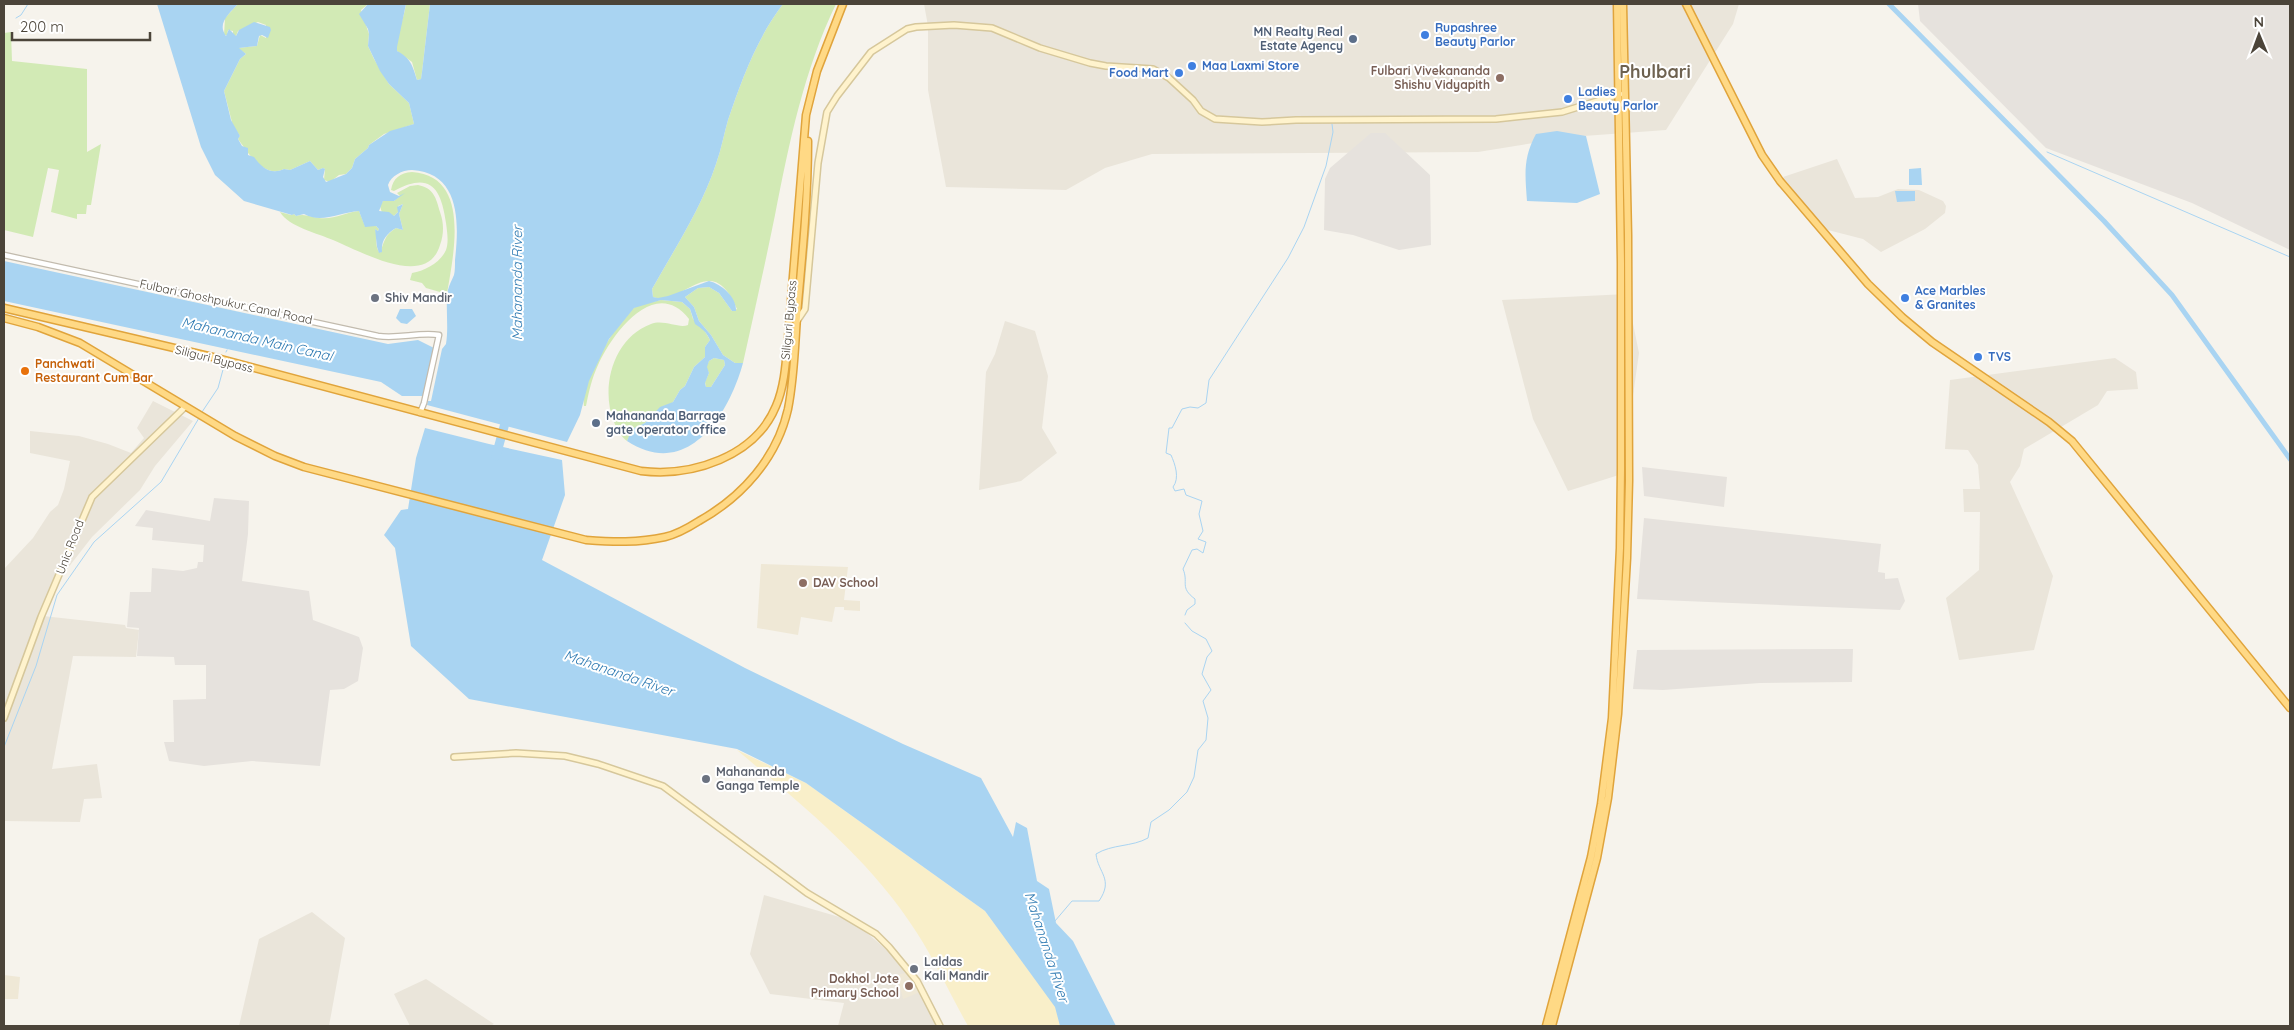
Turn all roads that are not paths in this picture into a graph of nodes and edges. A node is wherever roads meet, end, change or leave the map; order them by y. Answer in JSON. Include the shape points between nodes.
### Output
{"nodes":[{"id":1,"x":843,"y":4,"type":"edge"},
{"id":2,"x":1617,"y":4,"type":"edge"},
{"id":3,"x":1624,"y":4,"type":"edge"},
{"id":4,"x":1686,"y":4,"type":"edge"},
{"id":5,"x":814,"y":85,"type":"junction"},
{"id":6,"x":1617,"y":94,"type":"junction"},
{"id":7,"x":1625,"y":94,"type":"junction"},
{"id":8,"x":1600,"y":102,"type":"junction"},
{"id":9,"x":1626,"y":104,"type":"junction"},
{"id":10,"x":1618,"y":105,"type":"junction"},
{"id":11,"x":4,"y":255,"type":"edge"},
{"id":12,"x":4,"y":308,"type":"edge"},
{"id":13,"x":4,"y":318,"type":"edge"},
{"id":14,"x":797,"y":321,"type":"junction"},
{"id":15,"x":188,"y":409,"type":"junction"},
{"id":16,"x":422,"y":414,"type":"junction"},
{"id":17,"x":2290,"y":708,"type":"edge"},
{"id":18,"x":4,"y":718,"type":"edge"},
{"id":19,"x":454,"y":757,"type":"dead end"},
{"id":20,"x":1574,"y":936,"type":"junction"},
{"id":21,"x":940,"y":1026,"type":"edge"},
{"id":22,"x":1546,"y":1026,"type":"edge"},
{"id":23,"x":1552,"y":1026,"type":"edge"}],
"edges":[{"from":1,"to":5,"type":"highway","name":"Siliguri Bypass"},
{"from":2,"to":6,"type":"highway"},
{"from":3,"to":7,"type":"highway"},
{"from":4,"to":17,"type":"highway","via":[[1762,155],[1852,266],[1920,333],[2072,441]]},
{"from":5,"to":14,"type":"highway","via":[[808,130]]},
{"from":5,"to":16,"type":"highway","name":"Siliguri Bypass","via":[[806,114],[785,369],[776,405],[766,425],[752,440],[732,455],[694,469],[657,473]]},
{"from":6,"to":7,"type":"main road"},
{"from":6,"to":8,"type":"main road"},
{"from":6,"to":10,"type":"highway"},
{"from":7,"to":9,"type":"highway"},
{"from":8,"to":10,"type":"main road"},
{"from":8,"to":14,"type":"main road","via":[[1555,113],[1496,118],[1262,122],[1215,119],[1201,111],[1169,78],[1153,69],[1106,66],[1073,59],[992,28],[916,26],[871,52],[827,112],[818,163],[805,309]]},
{"from":9,"to":10,"type":"main road"},
{"from":9,"to":20,"type":"highway","via":[[1629,481],[1618,714],[1594,875]]},
{"from":10,"to":20,"type":"highway","via":[[1621,469],[1612,718],[1601,804]]},
{"from":11,"to":16,"type":"street","name":"Fulbari Ghoshpukur Canal Road","via":[[378,336],[439,336]]},
{"from":12,"to":16,"type":"highway","name":"Siliguri Bypass","via":[[221,360]]},
{"from":13,"to":15,"type":"highway","via":[[80,343]]},
{"from":14,"to":15,"type":"highway","via":[[787,410],[761,468],[728,503],[682,532],[630,543],[586,540],[367,484],[275,456]]},
{"from":15,"to":18,"type":"main road","name":"Unic Road","via":[[92,496],[39,622]]},
{"from":19,"to":21,"type":"main road","via":[[516,752],[565,756],[663,786],[807,893],[876,934],[917,981]]},
{"from":20,"to":22,"type":"highway"},
{"from":20,"to":23,"type":"highway"}]}
